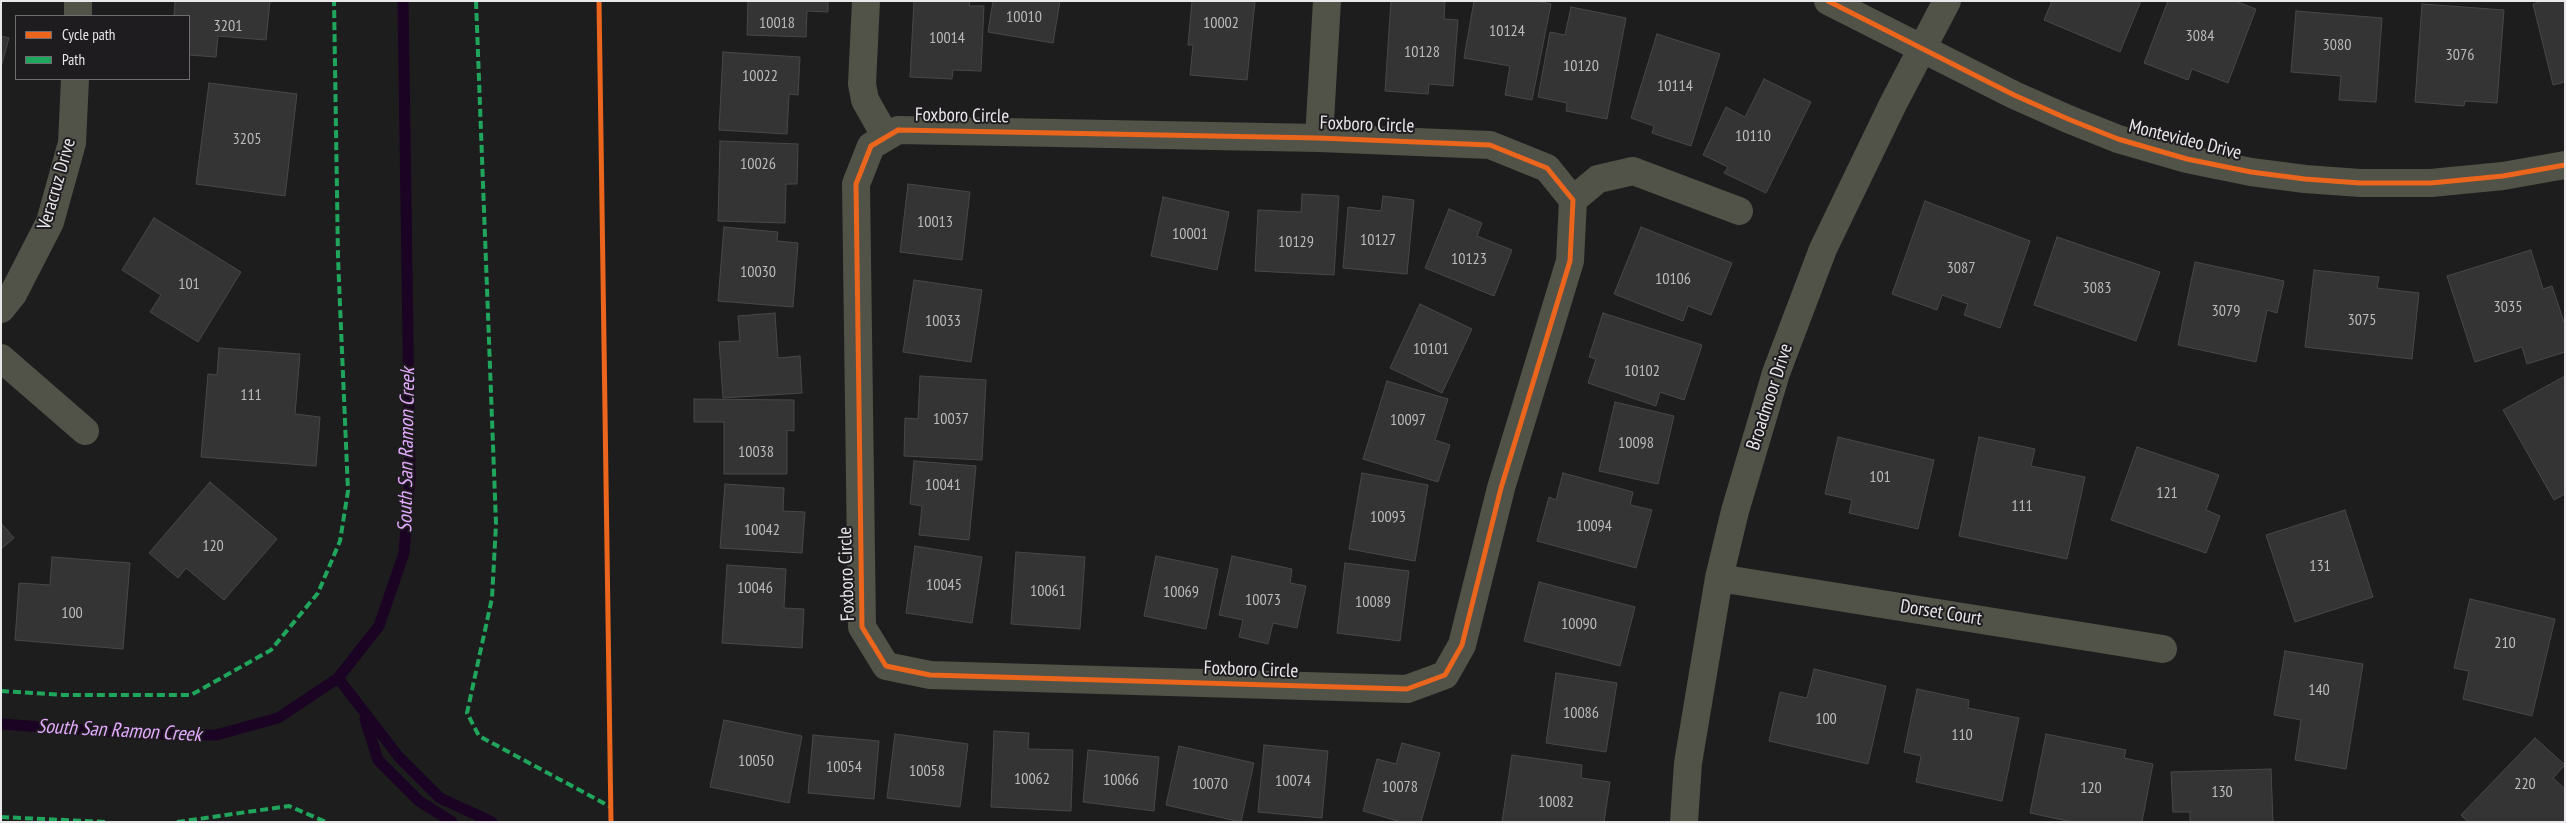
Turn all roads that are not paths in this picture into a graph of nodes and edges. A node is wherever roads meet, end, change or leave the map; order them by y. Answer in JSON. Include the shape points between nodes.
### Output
{"nodes":[{"id":1,"x":78,"y":1,"type":"edge"},
{"id":2,"x":866,"y":1,"type":"edge"},
{"id":3,"x":1327,"y":1,"type":"edge"},
{"id":4,"x":1828,"y":1,"type":"edge"},
{"id":5,"x":1947,"y":1,"type":"edge"},
{"id":6,"x":78,"y":15,"type":"edge"},
{"id":7,"x":1922,"y":49,"type":"junction"},
{"id":8,"x":75,"y":80,"type":"edge"},
{"id":9,"x":886,"y":137,"type":"junction"},
{"id":10,"x":1320,"y":138,"type":"junction"},
{"id":11,"x":2565,"y":165,"type":"edge"},
{"id":12,"x":1573,"y":200,"type":"junction"},
{"id":13,"x":1739,"y":211,"type":"dead end"},
{"id":14,"x":1,"y":309,"type":"edge"},
{"id":15,"x":1,"y":358,"type":"edge"},
{"id":16,"x":85,"y":431,"type":"dead end"},
{"id":17,"x":1719,"y":578,"type":"junction"},
{"id":18,"x":2163,"y":649,"type":"dead end"},
{"id":19,"x":1684,"y":822,"type":"edge"}],
"edges":[{"from":1,"to":6,"type":"street"},
{"from":2,"to":9,"type":"street","via":[[862,84],[865,100]]},
{"from":3,"to":10,"type":"street"},
{"from":4,"to":7,"type":"street","name":"Montevideo Drive"},
{"from":5,"to":7,"type":"street","name":"Broadmoor Drive"},
{"from":7,"to":11,"type":"street","name":"Montevideo Drive","via":[[2014,95],[2118,139],[2187,159],[2251,172],[2305,179],[2430,183],[2503,176]]},
{"from":7,"to":17,"type":"street","name":"Broadmoor Drive","via":[[1823,249],[1797,315],[1753,449]]},
{"from":8,"to":14,"type":"street","name":"Veracruz Drive","via":[[72,143],[50,222],[13,294]]},
{"from":9,"to":10,"type":"street","name":"Foxboro Circle","via":[[898,130]]},
{"from":9,"to":12,"type":"street","name":"Foxboro Circle","via":[[871,146],[856,184],[862,627],[886,666],[930,675],[1407,690],[1445,675],[1462,645],[1501,488],[1570,262]]},
{"from":10,"to":12,"type":"street","name":"Foxboro Circle","via":[[1490,145],[1547,168]]},
{"from":12,"to":13,"type":"street","via":[[1598,179],[1633,171]]},
{"from":15,"to":16,"type":"street"},
{"from":17,"to":18,"type":"street","name":"Dorset Court"},
{"from":17,"to":19,"type":"street","name":"Broadmoor Drive","via":[[1688,763]]}]}
